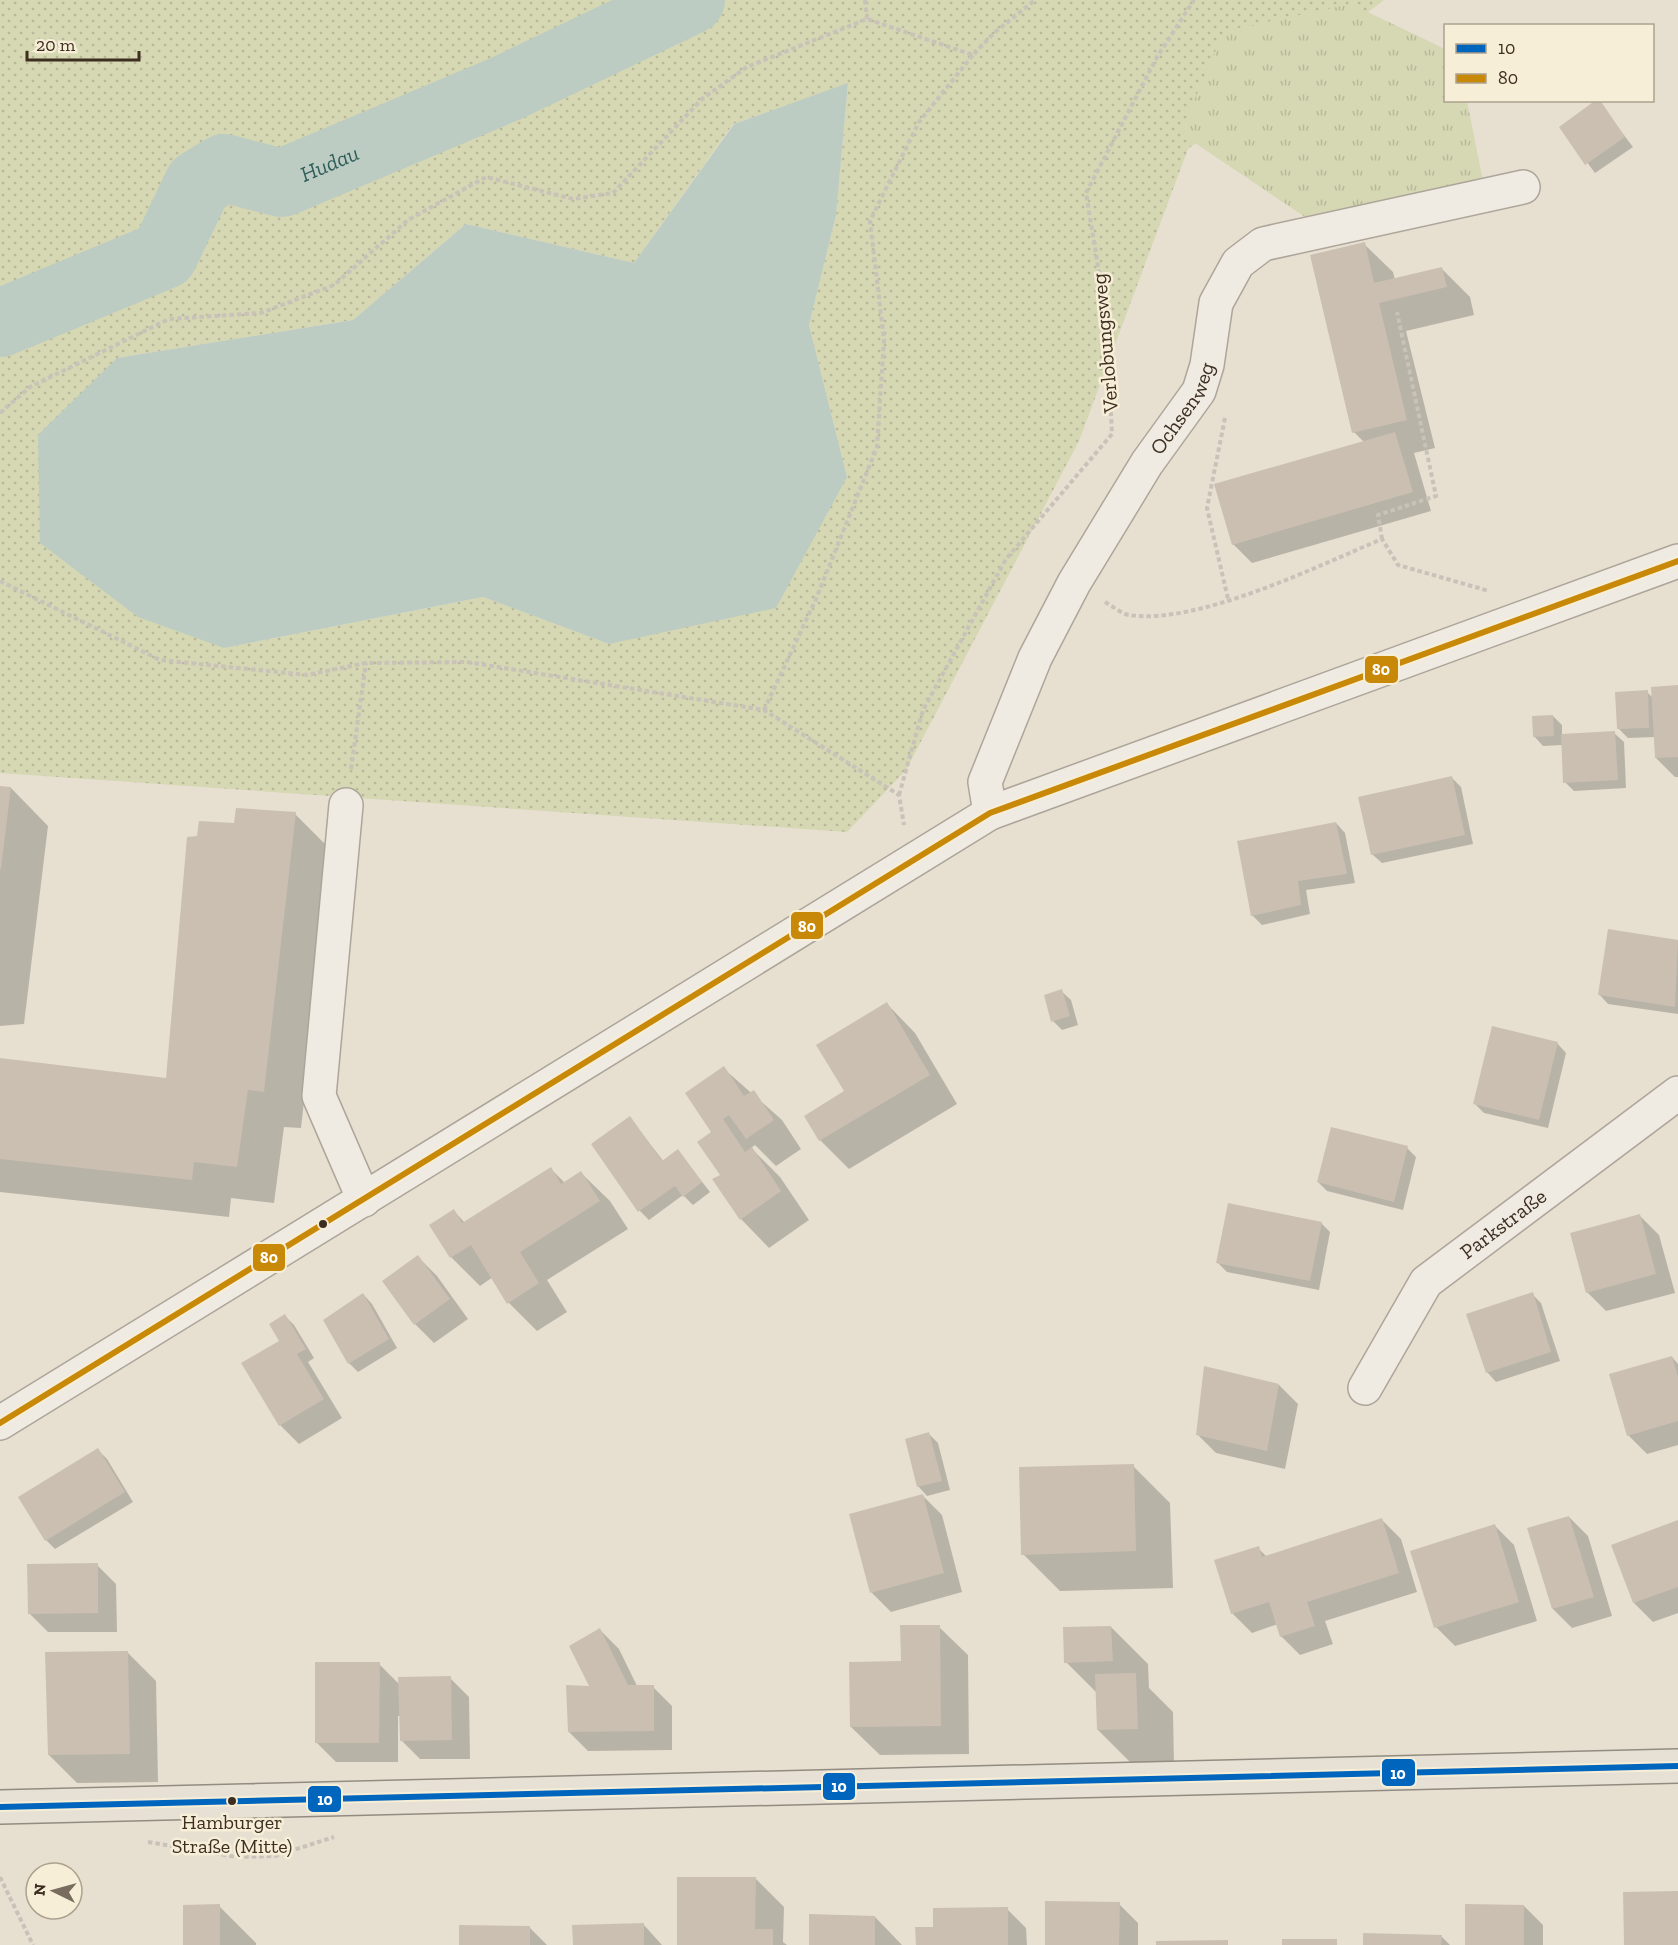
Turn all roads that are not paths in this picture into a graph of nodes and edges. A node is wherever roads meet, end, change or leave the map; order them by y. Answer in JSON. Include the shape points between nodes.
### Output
{"nodes":[{"id":1,"x":1523,"y":187,"type":"dead end"},
{"id":2,"x":1678,"y":561,"type":"edge"},
{"id":3,"x":346,"y":805,"type":"road end"},
{"id":4,"x":990,"y":813,"type":"junction"},
{"id":5,"x":1678,"y":1093,"type":"edge"},
{"id":6,"x":364,"y":1200,"type":"junction"},
{"id":7,"x":1365,"y":1388,"type":"dead end"},
{"id":8,"x":0,"y":1423,"type":"edge"},
{"id":9,"x":1678,"y":1766,"type":"edge"},
{"id":10,"x":0,"y":1807,"type":"edge"}],
"edges":[{"from":1,"to":4,"type":"street","name":"Ochsenweg","via":[[1263,244],[1238,263],[1216,303],[1199,391],[1147,463],[1074,583],[1035,658],[985,782]]},
{"from":2,"to":4,"type":"street"},
{"from":3,"to":6,"type":"street","via":[[319,1096]]},
{"from":4,"to":6,"type":"street"},
{"from":5,"to":7,"type":"street","name":"Parkstraße","via":[[1426,1282]]},
{"from":6,"to":8,"type":"street"},
{"from":9,"to":10,"type":"main road"}]}
